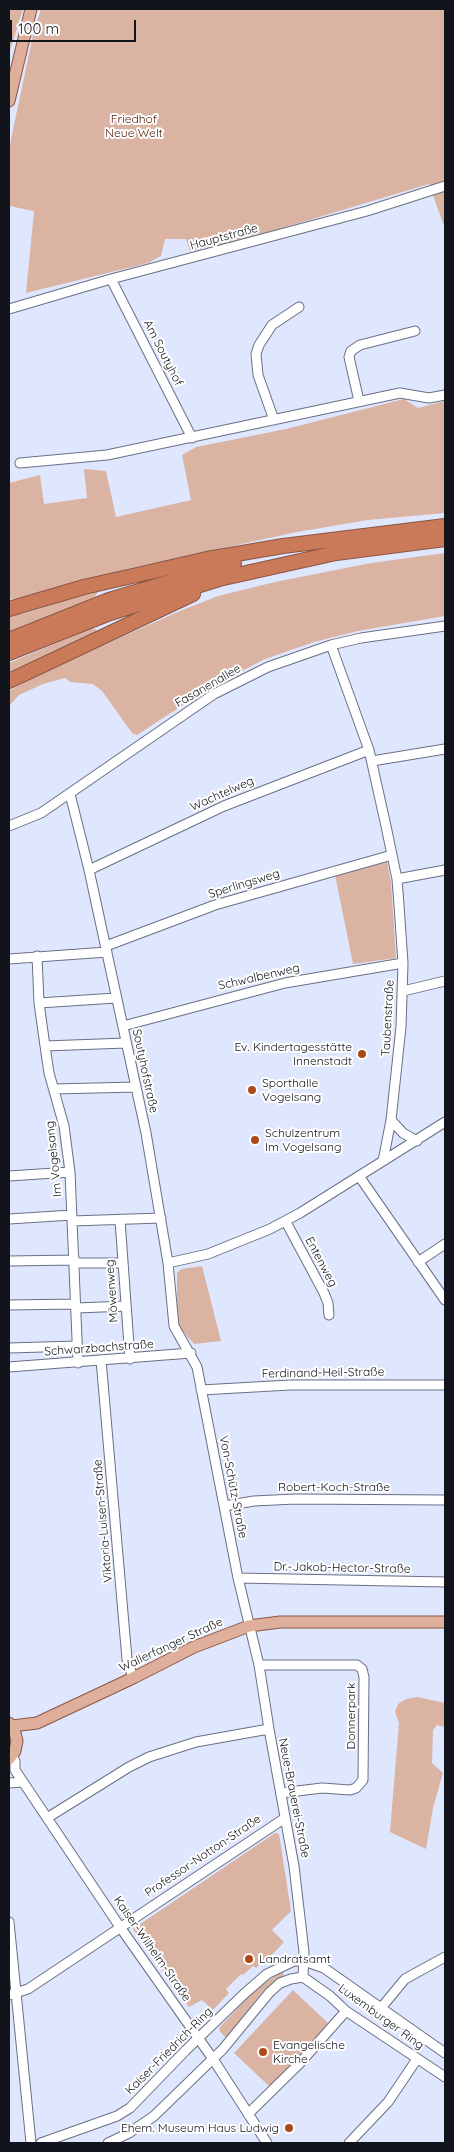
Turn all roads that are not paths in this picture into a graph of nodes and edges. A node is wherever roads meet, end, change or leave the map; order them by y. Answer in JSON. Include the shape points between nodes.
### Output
{"nodes":[{"id":1,"x":31,"y":9,"type":"edge"},
{"id":2,"x":9,"y":101,"type":"edge"},
{"id":3,"x":445,"y":186,"type":"edge"},
{"id":4,"x":111,"y":280,"type":"junction"},
{"id":5,"x":299,"y":307,"type":"dead end"},
{"id":6,"x":9,"y":309,"type":"edge"},
{"id":7,"x":415,"y":331,"type":"dead end"},
{"id":8,"x":445,"y":395,"type":"edge"},
{"id":9,"x":359,"y":401,"type":"junction"},
{"id":10,"x":274,"y":420,"type":"junction"},
{"id":11,"x":192,"y":438,"type":"junction"},
{"id":12,"x":20,"y":463,"type":"dead end"},
{"id":13,"x":445,"y":526,"type":"edge"},
{"id":14,"x":445,"y":539,"type":"edge"},
{"id":15,"x":335,"y":541,"type":"junction"},
{"id":16,"x":283,"y":564,"type":"junction"},
{"id":17,"x":9,"y":609,"type":"edge"},
{"id":18,"x":445,"y":626,"type":"edge"},
{"id":19,"x":9,"y":640,"type":"edge"},
{"id":20,"x":331,"y":645,"type":"junction"},
{"id":21,"x":9,"y":652,"type":"edge"},
{"id":22,"x":9,"y":681,"type":"edge"},
{"id":23,"x":445,"y":749,"type":"edge"},
{"id":24,"x":369,"y":750,"type":"junction"},
{"id":25,"x":372,"y":761,"type":"junction"},
{"id":26,"x":70,"y":794,"type":"junction"},
{"id":27,"x":9,"y":826,"type":"edge"},
{"id":28,"x":392,"y":855,"type":"junction"},
{"id":29,"x":89,"y":870,"type":"junction"},
{"id":30,"x":445,"y":870,"type":"edge"},
{"id":31,"x":397,"y":880,"type":"junction"},
{"id":32,"x":106,"y":949,"type":"junction"},
{"id":33,"x":37,"y":956,"type":"junction"},
{"id":34,"x":9,"y":959,"type":"edge"},
{"id":35,"x":402,"y":963,"type":"junction"},
{"id":36,"x":445,"y":981,"type":"edge"},
{"id":37,"x":403,"y":991,"type":"junction"},
{"id":38,"x":116,"y":998,"type":"junction"},
{"id":39,"x":39,"y":1003,"type":"junction"},
{"id":40,"x":123,"y":1026,"type":"junction"},
{"id":41,"x":126,"y":1043,"type":"junction"},
{"id":42,"x":45,"y":1046,"type":"junction"},
{"id":43,"x":136,"y":1086,"type":"junction"},
{"id":44,"x":54,"y":1089,"type":"junction"},
{"id":45,"x":391,"y":1120,"type":"junction"},
{"id":46,"x":445,"y":1122,"type":"edge"},
{"id":47,"x":417,"y":1141,"type":"junction"},
{"id":48,"x":383,"y":1162,"type":"junction"},
{"id":49,"x":70,"y":1172,"type":"junction"},
{"id":50,"x":9,"y":1176,"type":"edge"},
{"id":51,"x":359,"y":1176,"type":"junction"},
{"id":52,"x":72,"y":1218,"type":"junction"},
{"id":53,"x":161,"y":1218,"type":"junction"},
{"id":54,"x":9,"y":1219,"type":"edge"},
{"id":55,"x":120,"y":1220,"type":"junction"},
{"id":56,"x":286,"y":1222,"type":"junction"},
{"id":57,"x":445,"y":1244,"type":"edge"},
{"id":58,"x":9,"y":1261,"type":"edge"},
{"id":59,"x":75,"y":1262,"type":"junction"},
{"id":60,"x":418,"y":1262,"type":"junction"},
{"id":61,"x":122,"y":1263,"type":"junction"},
{"id":62,"x":168,"y":1263,"type":"junction"},
{"id":63,"x":445,"y":1300,"type":"edge"},
{"id":64,"x":9,"y":1304,"type":"edge"},
{"id":65,"x":76,"y":1306,"type":"junction"},
{"id":66,"x":126,"y":1306,"type":"junction"},
{"id":67,"x":329,"y":1315,"type":"dead end"},
{"id":68,"x":77,"y":1346,"type":"junction"},
{"id":69,"x":9,"y":1348,"type":"edge"},
{"id":70,"x":191,"y":1353,"type":"junction"},
{"id":71,"x":130,"y":1359,"type":"junction"},
{"id":72,"x":101,"y":1360,"type":"junction"},
{"id":73,"x":78,"y":1362,"type":"junction"},
{"id":74,"x":9,"y":1368,"type":"edge"},
{"id":75,"x":445,"y":1384,"type":"edge"},
{"id":76,"x":201,"y":1390,"type":"junction"},
{"id":77,"x":445,"y":1500,"type":"edge"},
{"id":78,"x":224,"y":1506,"type":"junction"},
{"id":79,"x":238,"y":1578,"type":"junction"},
{"id":80,"x":445,"y":1582,"type":"edge"},
{"id":81,"x":445,"y":1622,"type":"edge"},
{"id":82,"x":249,"y":1626,"type":"junction"},
{"id":83,"x":259,"y":1665,"type":"junction"},
{"id":84,"x":133,"y":1678,"type":"junction"},
{"id":85,"x":37,"y":1723,"type":"junction"},
{"id":86,"x":10,"y":1725,"type":"edge"},
{"id":87,"x":269,"y":1729,"type":"junction"},
{"id":88,"x":17,"y":1741,"type":"junction"},
{"id":89,"x":10,"y":1757,"type":"edge"},
{"id":90,"x":12,"y":1769,"type":"edge"},
{"id":91,"x":23,"y":1782,"type":"junction"},
{"id":92,"x":9,"y":1783,"type":"edge"},
{"id":93,"x":281,"y":1793,"type":"junction"},
{"id":94,"x":47,"y":1818,"type":"junction"},
{"id":95,"x":285,"y":1818,"type":"junction"},
{"id":96,"x":9,"y":1922,"type":"edge"},
{"id":97,"x":120,"y":1927,"type":"junction"},
{"id":98,"x":445,"y":1958,"type":"edge"},
{"id":99,"x":304,"y":1961,"type":"junction"},
{"id":100,"x":303,"y":1977,"type":"junction"},
{"id":101,"x":13,"y":1994,"type":"edge"},
{"id":102,"x":381,"y":2008,"type":"junction"},
{"id":103,"x":346,"y":2011,"type":"junction"},
{"id":104,"x":199,"y":2038,"type":"junction"},
{"id":105,"x":445,"y":2053,"type":"edge"},
{"id":106,"x":213,"y":2059,"type":"junction"},
{"id":107,"x":418,"y":2060,"type":"junction"},
{"id":108,"x":445,"y":2077,"type":"edge"},
{"id":109,"x":248,"y":2114,"type":"junction"},
{"id":110,"x":31,"y":2143,"type":"edge"},
{"id":111,"x":41,"y":2143,"type":"edge"},
{"id":112,"x":108,"y":2143,"type":"edge"},
{"id":113,"x":267,"y":2143,"type":"edge"},
{"id":114,"x":349,"y":2143,"type":"edge"}],
"edges":[{"from":1,"to":2,"type":"main road"},
{"from":3,"to":4,"type":"street","name":"Hauptstraße"},
{"from":4,"to":6,"type":"street","name":"Hauptstraße"},
{"from":4,"to":11,"type":"street","name":"Am Soutyhof"},
{"from":5,"to":10,"type":"street","via":[[272,325],[256,354],[258,375]]},
{"from":7,"to":9,"type":"street","via":[[360,345],[351,351]]},
{"from":8,"to":9,"type":"street","via":[[429,398],[400,393]]},
{"from":9,"to":10,"type":"street"},
{"from":10,"to":11,"type":"street"},
{"from":11,"to":12,"type":"street","via":[[107,455]]},
{"from":13,"to":15,"type":"highway"},
{"from":14,"to":16,"type":"highway"},
{"from":15,"to":17,"type":"highway","via":[[207,559]]},
{"from":15,"to":19,"type":"highway","via":[[263,555],[164,582]]},
{"from":16,"to":21,"type":"highway","via":[[168,594],[67,628]]},
{"from":16,"to":22,"type":"highway","via":[[197,592]]},
{"from":18,"to":20,"type":"street","name":"Fasanenallee"},
{"from":20,"to":24,"type":"street","name":"Taubenstraße"},
{"from":20,"to":26,"type":"street","name":"Fasanenallee","via":[[268,667],[214,694]]},
{"from":23,"to":25,"type":"street"},
{"from":24,"to":25,"type":"street","name":"Taubenstraße"},
{"from":24,"to":29,"type":"street","name":"Wachtelweg","via":[[231,803]]},
{"from":25,"to":28,"type":"street","name":"Taubenstraße"},
{"from":26,"to":27,"type":"street","name":"Fasanenallee","via":[[41,813]]},
{"from":26,"to":29,"type":"street","name":"Soutyhofstraße"},
{"from":28,"to":31,"type":"street","name":"Taubenstraße"},
{"from":28,"to":32,"type":"street","name":"Sperlingsweg","via":[[215,904]]},
{"from":29,"to":32,"type":"street","name":"Soutyhofstraße"},
{"from":30,"to":31,"type":"street"},
{"from":31,"to":35,"type":"street","name":"Taubenstraße"},
{"from":32,"to":33,"type":"street","name":"Sperlingsweg"},
{"from":32,"to":38,"type":"street","name":"Soutyhofstraße"},
{"from":33,"to":34,"type":"street","name":"Sperlingsweg"},
{"from":33,"to":39,"type":"street","name":"Im Vogelsang"},
{"from":35,"to":37,"type":"street","name":"Taubenstraße"},
{"from":35,"to":40,"type":"street","name":"Schwalbenweg","via":[[285,983]]},
{"from":36,"to":37,"type":"street"},
{"from":37,"to":45,"type":"street","name":"Taubenstraße"},
{"from":38,"to":39,"type":"street"},
{"from":38,"to":40,"type":"street","name":"Soutyhofstraße"},
{"from":39,"to":42,"type":"street","name":"Im Vogelsang"},
{"from":40,"to":41,"type":"street","name":"Soutyhofstraße"},
{"from":41,"to":42,"type":"street"},
{"from":41,"to":43,"type":"street","name":"Soutyhofstraße"},
{"from":42,"to":44,"type":"street","name":"Im Vogelsang"},
{"from":43,"to":44,"type":"street"},
{"from":43,"to":53,"type":"street","name":"Soutyhofstraße"},
{"from":44,"to":49,"type":"street","name":"Im Vogelsang","via":[[64,1126]]},
{"from":45,"to":47,"type":"street","via":[[403,1133]]},
{"from":45,"to":48,"type":"street","name":"Taubenstraße"},
{"from":46,"to":47,"type":"street"},
{"from":47,"to":48,"type":"street"},
{"from":48,"to":51,"type":"street"},
{"from":49,"to":50,"type":"street"},
{"from":49,"to":52,"type":"street","name":"Im Vogelsang"},
{"from":51,"to":56,"type":"street"},
{"from":51,"to":60,"type":"street"},
{"from":52,"to":54,"type":"street"},
{"from":52,"to":55,"type":"street"},
{"from":52,"to":59,"type":"street","name":"Im Vogelsang"},
{"from":53,"to":55,"type":"street"},
{"from":53,"to":62,"type":"street","name":"Soutyhofstraße"},
{"from":55,"to":61,"type":"street","name":"Möwenweg"},
{"from":56,"to":62,"type":"street","via":[[225,1248]]},
{"from":56,"to":67,"type":"street","name":"Entenweg","via":[[324,1293]]},
{"from":57,"to":60,"type":"street"},
{"from":58,"to":59,"type":"street"},
{"from":59,"to":61,"type":"street"},
{"from":59,"to":65,"type":"street","name":"Im Vogelsang"},
{"from":60,"to":63,"type":"street"},
{"from":61,"to":66,"type":"street","name":"Möwenweg"},
{"from":62,"to":70,"type":"street","name":"Soutyhofstraße","via":[[174,1326]]},
{"from":64,"to":65,"type":"street"},
{"from":65,"to":66,"type":"street"},
{"from":65,"to":68,"type":"street","name":"Im Vogelsang"},
{"from":66,"to":71,"type":"street","name":"Möwenweg"},
{"from":68,"to":69,"type":"street","name":"Schwarzbachstraße"},
{"from":68,"to":73,"type":"street","name":"Im Vogelsang"},
{"from":70,"to":71,"type":"street","name":"Schwarzbachstraße"},
{"from":70,"to":76,"type":"street","name":"Von-Schütz-Straße"},
{"from":71,"to":72,"type":"street","name":"Schwarzbachstraße"},
{"from":72,"to":73,"type":"street","name":"Schwarzbachstraße"},
{"from":72,"to":84,"type":"street","name":"Viktoria-Luisen-Straße","via":[[127,1658]]},
{"from":73,"to":74,"type":"street","name":"Schwarzbachstraße"},
{"from":75,"to":76,"type":"street","name":"Ferdinand-Heil-Straße","via":[[290,1385]]},
{"from":76,"to":78,"type":"street","name":"Von-Schütz-Straße"},
{"from":77,"to":78,"type":"street","name":"Robert-Koch-Straße","via":[[288,1499]]},
{"from":78,"to":79,"type":"street","name":"Von-Schütz-Straße"},
{"from":79,"to":80,"type":"street","name":"Dr.-Jakob-Hector-Straße"},
{"from":79,"to":82,"type":"street","name":"Von-Schütz-Straße"},
{"from":81,"to":82,"type":"main road","name":"Wallerfanger Straße","via":[[280,1622]]},
{"from":82,"to":83,"type":"street","name":"Neue-Brauerei-Straße"},
{"from":82,"to":84,"type":"main road","name":"Wallerfanger Straße","via":[[194,1647]]},
{"from":83,"to":87,"type":"street","name":"Neue-Brauerei-Straße"},
{"from":83,"to":93,"type":"street","name":"Donnerpark","via":[[356,1665],[362,1669],[364,1677],[363,1780],[350,1790],[322,1788]]},
{"from":84,"to":85,"type":"main road","name":"Wallerfanger Straße"},
{"from":85,"to":86,"type":"main road","name":"Wallerfanger Straße"},
{"from":85,"to":88,"type":"main road","name":"Wallerfanger Straße"},
{"from":86,"to":88,"type":"main road"},
{"from":87,"to":93,"type":"street","name":"Neue-Brauerei-Straße"},
{"from":87,"to":94,"type":"street","via":[[196,1742],[149,1757]]},
{"from":88,"to":89,"type":"main road"},
{"from":89,"to":90,"type":"street","name":"Kaiser-Wilhelm-Straße","via":[[14,1761]]},
{"from":90,"to":91,"type":"street","name":"Kaiser-Wilhelm-Straße"},
{"from":91,"to":92,"type":"street"},
{"from":91,"to":94,"type":"street","name":"Kaiser-Wilhelm-Straße"},
{"from":93,"to":95,"type":"street","name":"Neue-Brauerei-Straße"},
{"from":94,"to":97,"type":"street","name":"Kaiser-Wilhelm-Straße"},
{"from":95,"to":97,"type":"street","name":"Professor-Notton-Straße"},
{"from":95,"to":99,"type":"street","name":"Neue-Brauerei-Straße","via":[[294,1866]]},
{"from":96,"to":101,"type":"street"},
{"from":97,"to":101,"type":"street","name":"Professor-Notton-Straße","via":[[47,1976]]},
{"from":97,"to":104,"type":"street","name":"Kaiser-Wilhelm-Straße"},
{"from":98,"to":102,"type":"street","via":[[405,1979]]},
{"from":99,"to":100,"type":"street","name":"Neue-Brauerei-Straße"},
{"from":99,"to":102,"type":"street","name":"Luxemburger Ring","via":[[324,1968]]},
{"from":99,"to":104,"type":"street","name":"Kaiser-Friedrich-Ring","via":[[294,1961],[267,1974]]},
{"from":100,"to":103,"type":"street","name":"Luxemburger Ring"},
{"from":100,"to":106,"type":"street","via":[[280,1983],[274,1988]]},
{"from":101,"to":110,"type":"street"},
{"from":102,"to":105,"type":"street","name":"Luxemburger Ring"},
{"from":103,"to":107,"type":"street","name":"Luxemburger Ring"},
{"from":103,"to":109,"type":"street","via":[[300,2063]]},
{"from":104,"to":106,"type":"street","name":"Kaiser-Wilhelm-Straße"},
{"from":104,"to":111,"type":"street","name":"Kaiser-Friedrich-Ring","via":[[130,2108],[117,2116]]},
{"from":106,"to":109,"type":"street","name":"Kaiser-Wilhelm-Straße"},
{"from":106,"to":112,"type":"street","via":[[154,2116]]},
{"from":107,"to":108,"type":"street","name":"Luxemburger Ring"},
{"from":107,"to":114,"type":"street","via":[[388,2102]]},
{"from":109,"to":113,"type":"street","name":"Kaiser-Wilhelm-Straße"}]}
